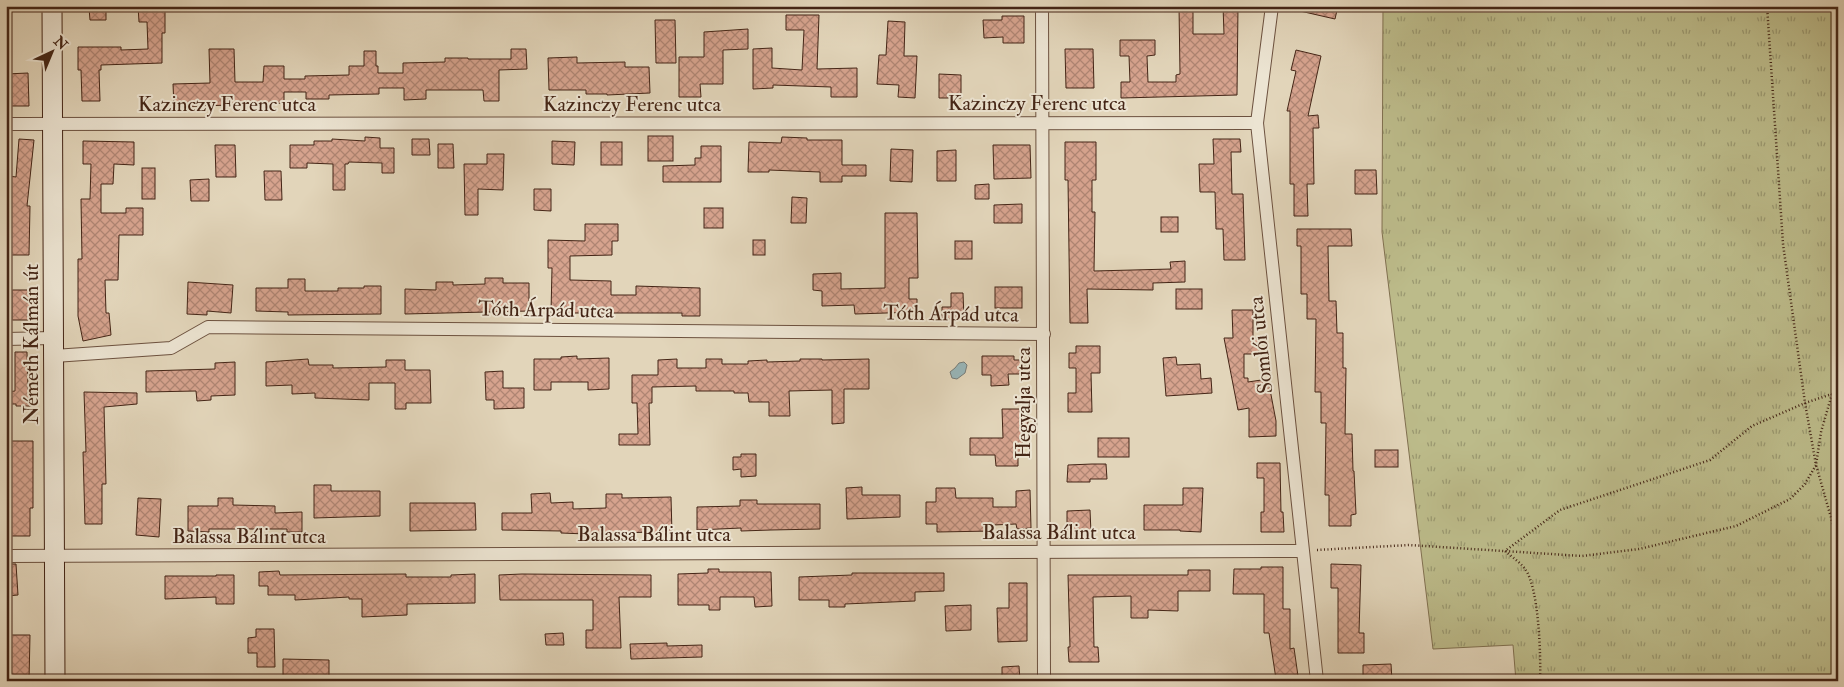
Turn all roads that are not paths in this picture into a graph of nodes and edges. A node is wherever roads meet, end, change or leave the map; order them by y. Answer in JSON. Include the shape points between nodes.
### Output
{"nodes":[{"id":1,"x":52,"y":6,"type":"edge"},
{"id":2,"x":1042,"y":6,"type":"edge"},
{"id":3,"x":1272,"y":6,"type":"edge"},
{"id":4,"x":1042,"y":123,"type":"junction"},
{"id":5,"x":1257,"y":123,"type":"junction"},
{"id":6,"x":6,"y":124,"type":"edge"},
{"id":7,"x":52,"y":124,"type":"junction"},
{"id":8,"x":1044,"y":334,"type":"junction"},
{"id":9,"x":6,"y":339,"type":"edge"},
{"id":10,"x":54,"y":347,"type":"junction"},
{"id":11,"x":1302,"y":551,"type":"junction"},
{"id":12,"x":1042,"y":552,"type":"junction"},
{"id":13,"x":6,"y":556,"type":"edge"},
{"id":14,"x":55,"y":556,"type":"junction"},
{"id":15,"x":55,"y":681,"type":"edge"},
{"id":16,"x":1044,"y":681,"type":"edge"},
{"id":17,"x":1317,"y":681,"type":"edge"}],
"edges":[{"from":1,"to":7,"type":"street","name":"Németh Kálmán út"},
{"from":2,"to":4,"type":"street","name":"Hegyalja utca"},
{"from":3,"to":5,"type":"street","name":"Somlói utca"},
{"from":4,"to":5,"type":"street","name":"Kazinczy Ferenc utca"},
{"from":4,"to":7,"type":"street","name":"Kazinczy Ferenc utca"},
{"from":4,"to":8,"type":"street","name":"Hegyalja utca"},
{"from":5,"to":11,"type":"street","name":"Somlói utca"},
{"from":6,"to":7,"type":"street","name":"Kazinczy Ferenc utca"},
{"from":7,"to":10,"type":"street","name":"Németh Kálmán út"},
{"from":8,"to":10,"type":"street","name":"Tóth Árpád utca","via":[[208,327],[171,348]]},
{"from":8,"to":12,"type":"street","name":"Hegyalja utca"},
{"from":9,"to":10,"type":"street","name":"Tóth Árpád utca"},
{"from":10,"to":14,"type":"street","name":"Németh Kálmán út"},
{"from":11,"to":12,"type":"street","name":"Balassa Bálint utca"},
{"from":11,"to":17,"type":"street","name":"Somlói utca"},
{"from":12,"to":14,"type":"street","name":"Balassa Bálint utca"},
{"from":12,"to":16,"type":"street","name":"Hegyalja utca"},
{"from":13,"to":14,"type":"street","name":"Balassa Bálint utca"},
{"from":14,"to":15,"type":"street","name":"Németh Kálmán út"}]}
